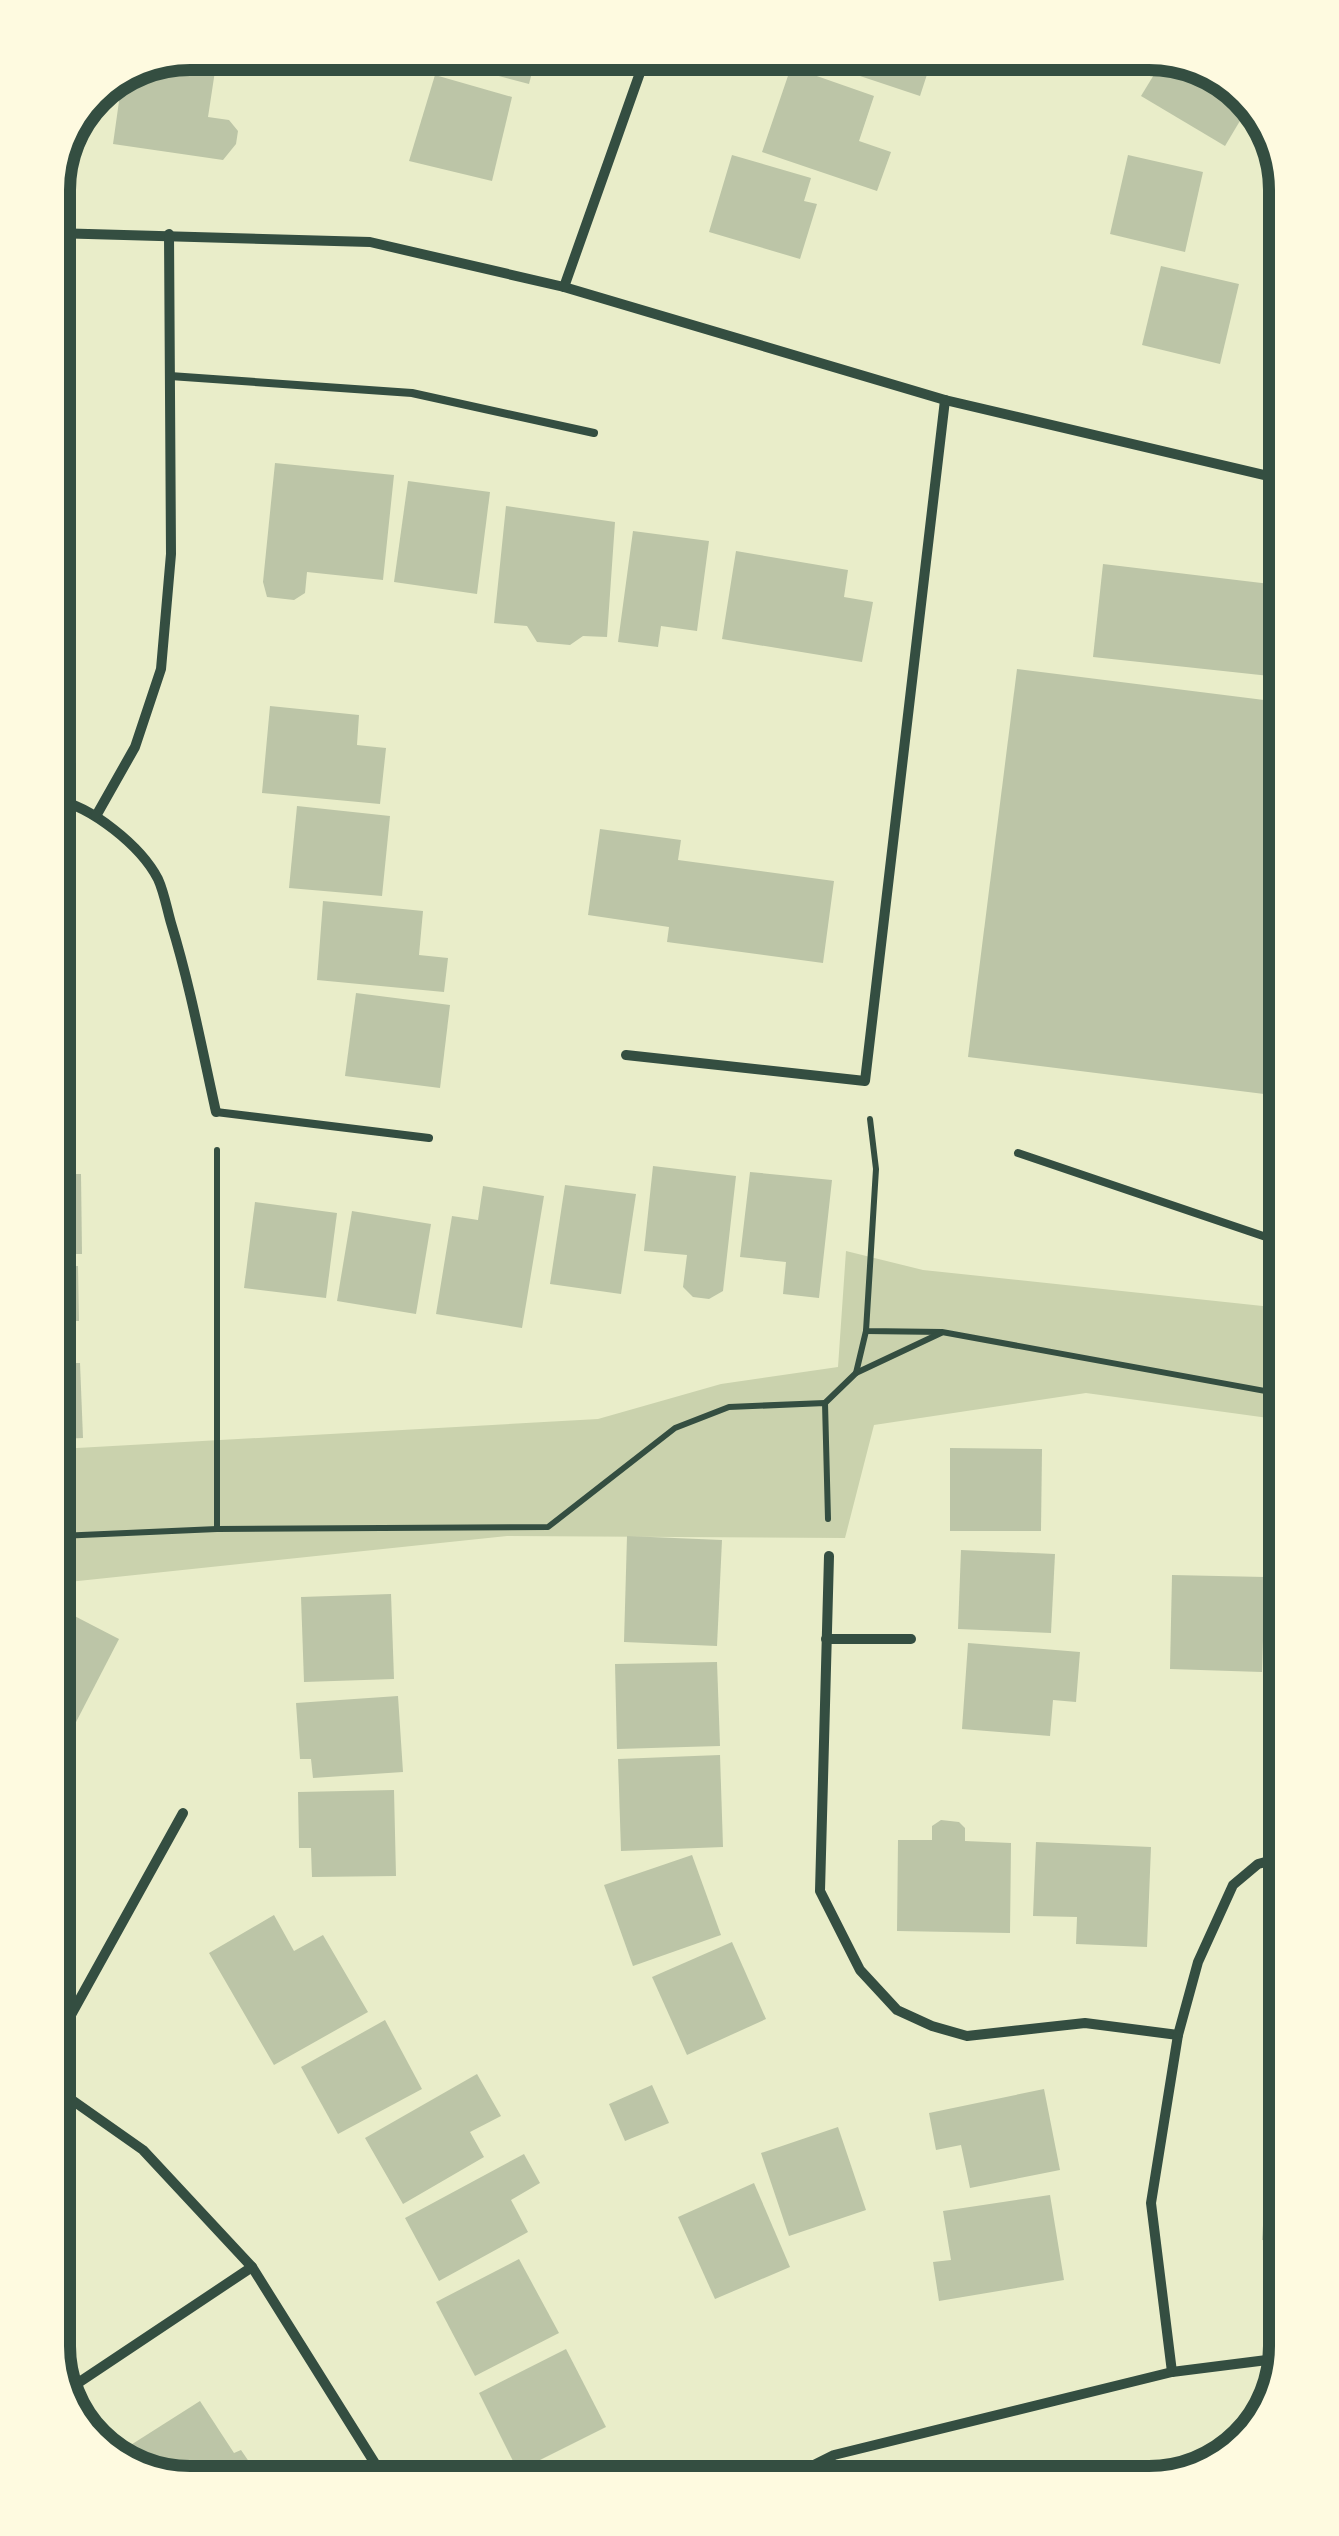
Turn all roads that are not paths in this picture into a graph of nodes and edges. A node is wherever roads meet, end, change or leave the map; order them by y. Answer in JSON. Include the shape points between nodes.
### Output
{"nodes":[{"id":1,"x":641,"y":70,"type":"edge"},
{"id":2,"x":70,"y":233,"type":"edge"},
{"id":3,"x":169,"y":234,"type":"junction"},
{"id":4,"x":564,"y":286,"type":"junction"},
{"id":5,"x":170,"y":376,"type":"junction"},
{"id":6,"x":945,"y":400,"type":"junction"},
{"id":7,"x":594,"y":433,"type":"dead end"},
{"id":8,"x":1269,"y":476,"type":"edge"},
{"id":9,"x":70,"y":803,"type":"edge"},
{"id":10,"x":96,"y":816,"type":"junction"},
{"id":11,"x":626,"y":1056,"type":"dead end"},
{"id":12,"x":216,"y":1112,"type":"joint"},
{"id":13,"x":429,"y":1138,"type":"dead end"},
{"id":14,"x":1018,"y":1153,"type":"dead end"},
{"id":15,"x":1269,"y":1238,"type":"edge"},
{"id":16,"x":829,"y":1556,"type":"road end"},
{"id":17,"x":826,"y":1639,"type":"junction"},
{"id":18,"x":912,"y":1639,"type":"dead end"},
{"id":19,"x":184,"y":1814,"type":"dead end"},
{"id":20,"x":1269,"y":1861,"type":"edge"},
{"id":21,"x":70,"y":2020,"type":"edge"},
{"id":22,"x":1178,"y":2035,"type":"junction"},
{"id":23,"x":70,"y":2099,"type":"edge"},
{"id":24,"x":252,"y":2267,"type":"junction"},
{"id":25,"x":1268,"y":2360,"type":"edge"},
{"id":26,"x":1172,"y":2372,"type":"junction"},
{"id":27,"x":77,"y":2384,"type":"edge"},
{"id":28,"x":377,"y":2466,"type":"edge"},
{"id":29,"x":812,"y":2466,"type":"edge"}],
"edges":[{"from":1,"to":4,"type":"street"},
{"from":2,"to":3,"type":"street"},
{"from":3,"to":4,"type":"street","via":[[370,242]]},
{"from":3,"to":5,"type":"street"},
{"from":4,"to":6,"type":"street"},
{"from":5,"to":7,"type":"lane","via":[[412,393]]},
{"from":5,"to":10,"type":"street","via":[[172,554],[161,669],[135,747]]},
{"from":6,"to":8,"type":"street"},
{"from":6,"to":11,"type":"street","via":[[865,1080]]},
{"from":9,"to":10,"type":"street"},
{"from":10,"to":12,"type":"street","via":[[157,877]]},
{"from":12,"to":13,"type":"lane"},
{"from":14,"to":15,"type":"lane"},
{"from":16,"to":17,"type":"street"},
{"from":17,"to":18,"type":"street"},
{"from":17,"to":22,"type":"street","via":[[820,1892],[860,1970],[897,2010],[967,2036],[1084,2022]]},
{"from":19,"to":21,"type":"street"},
{"from":20,"to":22,"type":"street","via":[[1233,1885],[1198,1962]]},
{"from":22,"to":26,"type":"street","via":[[1151,2203]]},
{"from":23,"to":24,"type":"street","via":[[143,2150]]},
{"from":24,"to":27,"type":"street"},
{"from":24,"to":28,"type":"street"},
{"from":25,"to":26,"type":"street"},
{"from":26,"to":29,"type":"street","via":[[834,2455]]}]}
